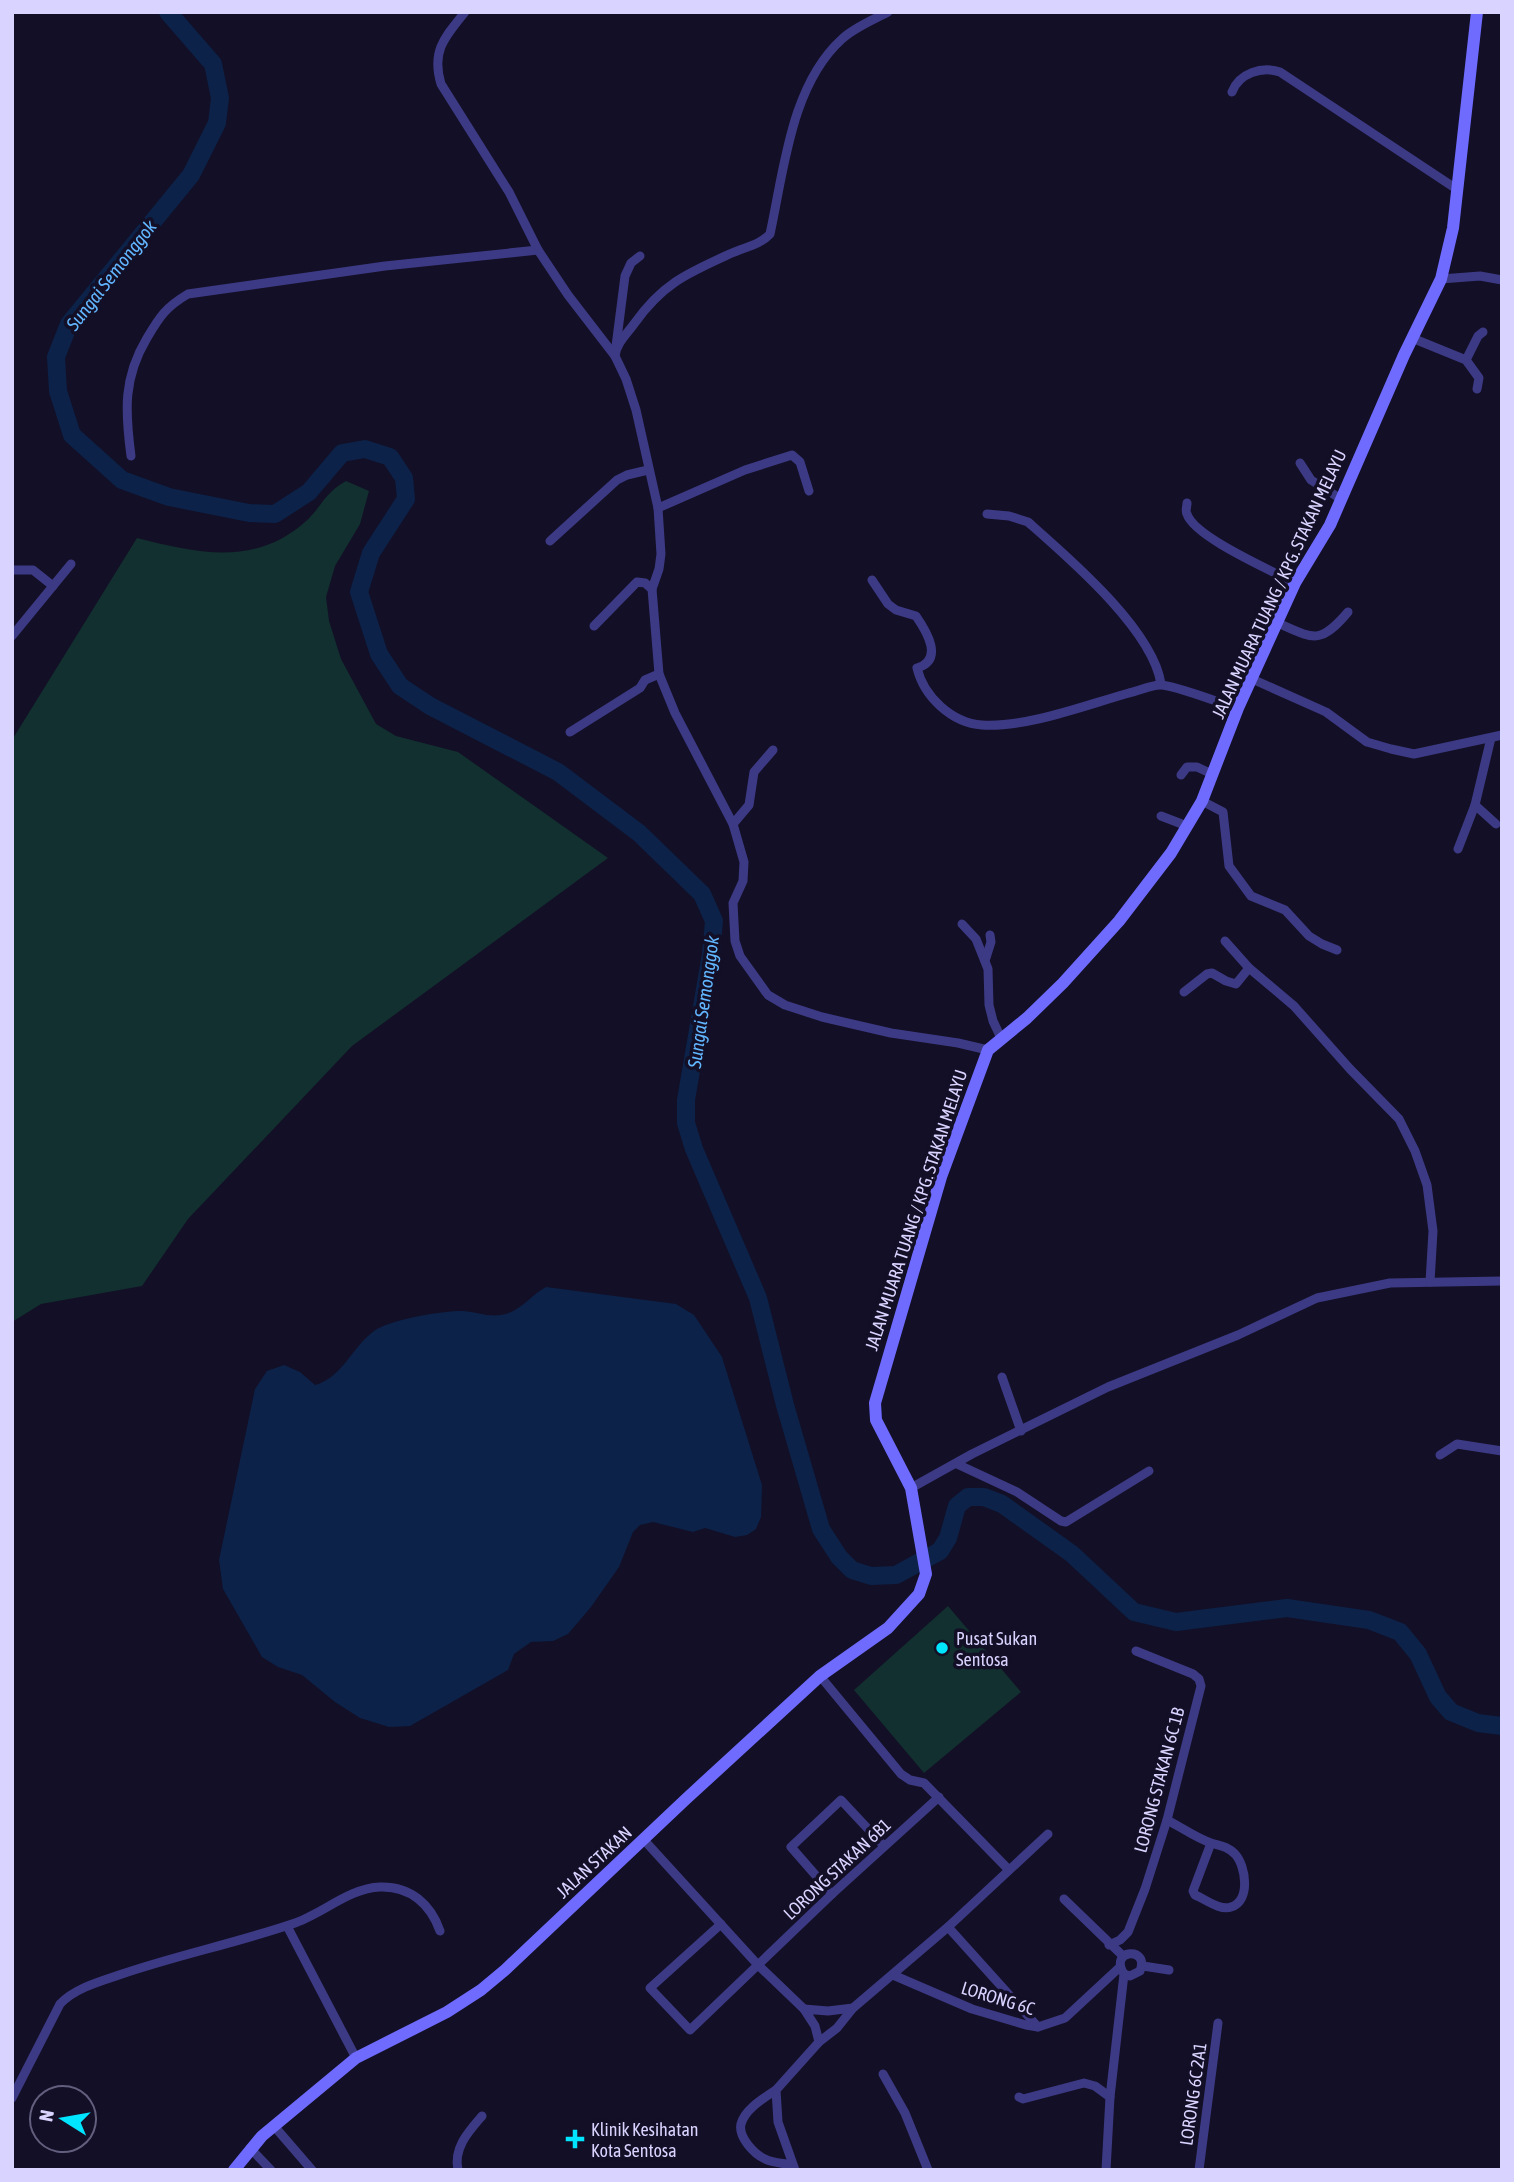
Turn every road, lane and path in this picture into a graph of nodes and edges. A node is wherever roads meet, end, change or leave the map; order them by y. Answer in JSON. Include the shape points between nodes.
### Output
{"nodes":[{"id":1,"x":465,"y":12,"type":"edge"},
{"id":2,"x":888,"y":12,"type":"edge"},
{"id":3,"x":1477,"y":12,"type":"edge"},
{"id":4,"x":1232,"y":92,"type":"dead end"},
{"id":5,"x":1458,"y":190,"type":"junction"},
{"id":6,"x":538,"y":250,"type":"junction"},
{"id":7,"x":640,"y":256,"type":"dead end"},
{"id":8,"x":1441,"y":279,"type":"junction"},
{"id":9,"x":1502,"y":280,"type":"edge"},
{"id":10,"x":1483,"y":332,"type":"dead end"},
{"id":11,"x":1412,"y":338,"type":"junction"},
{"id":12,"x":615,"y":352,"type":"junction"},
{"id":13,"x":1466,"y":360,"type":"junction"},
{"id":14,"x":1477,"y":389,"type":"dead end"},
{"id":15,"x":131,"y":456,"type":"dead end"},
{"id":16,"x":1300,"y":463,"type":"dead end"},
{"id":17,"x":648,"y":470,"type":"junction"},
{"id":18,"x":809,"y":491,"type":"dead end"},
{"id":19,"x":1341,"y":499,"type":"junction"},
{"id":20,"x":1186,"y":503,"type":"dead end"},
{"id":21,"x":658,"y":508,"type":"junction"},
{"id":22,"x":987,"y":514,"type":"dead end"},
{"id":23,"x":550,"y":541,"type":"dead end"},
{"id":24,"x":71,"y":564,"type":"dead end"},
{"id":25,"x":12,"y":570,"type":"edge"},
{"id":26,"x":872,"y":580,"type":"dead end"},
{"id":27,"x":1295,"y":583,"type":"junction"},
{"id":28,"x":53,"y":586,"type":"junction"},
{"id":29,"x":652,"y":589,"type":"junction"},
{"id":30,"x":1348,"y":612,"type":"dead end"},
{"id":31,"x":1278,"y":623,"type":"junction"},
{"id":32,"x":594,"y":626,"type":"dead end"},
{"id":33,"x":12,"y":636,"type":"edge"},
{"id":34,"x":660,"y":674,"type":"junction"},
{"id":35,"x":1252,"y":680,"type":"junction"},
{"id":36,"x":1161,"y":684,"type":"junction"},
{"id":37,"x":1238,"y":708,"type":"junction"},
{"id":38,"x":570,"y":732,"type":"dead end"},
{"id":39,"x":1502,"y":735,"type":"edge"},
{"id":40,"x":1491,"y":738,"type":"junction"},
{"id":41,"x":772,"y":750,"type":"dead end"},
{"id":42,"x":1212,"y":774,"type":"junction"},
{"id":43,"x":1181,"y":775,"type":"dead end"},
{"id":44,"x":1202,"y":801,"type":"junction"},
{"id":45,"x":1475,"y":805,"type":"junction"},
{"id":46,"x":1161,"y":816,"type":"dead end"},
{"id":47,"x":733,"y":824,"type":"junction"},
{"id":48,"x":1496,"y":824,"type":"dead end"},
{"id":49,"x":1187,"y":826,"type":"junction"},
{"id":50,"x":1458,"y":849,"type":"dead end"},
{"id":51,"x":961,"y":924,"type":"dead end"},
{"id":52,"x":990,"y":935,"type":"dead end"},
{"id":53,"x":1225,"y":940,"type":"dead end"},
{"id":54,"x":1337,"y":950,"type":"dead end"},
{"id":55,"x":985,"y":961,"type":"junction"},
{"id":56,"x":1249,"y":968,"type":"junction"},
{"id":57,"x":1184,"y":992,"type":"dead end"},
{"id":58,"x":1002,"y":1040,"type":"junction"},
{"id":59,"x":988,"y":1050,"type":"junction"},
{"id":60,"x":1502,"y":1281,"type":"edge"},
{"id":61,"x":1430,"y":1282,"type":"junction"},
{"id":62,"x":1002,"y":1377,"type":"dead end"},
{"id":63,"x":1021,"y":1431,"type":"junction"},
{"id":64,"x":1502,"y":1451,"type":"edge"},
{"id":65,"x":1440,"y":1455,"type":"dead end"},
{"id":66,"x":957,"y":1464,"type":"junction"},
{"id":67,"x":1149,"y":1471,"type":"dead end"},
{"id":68,"x":911,"y":1489,"type":"junction"},
{"id":69,"x":919,"y":1538,"type":"joint"},
{"id":70,"x":1136,"y":1651,"type":"dead end"},
{"id":71,"x":820,"y":1676,"type":"junction"},
{"id":72,"x":939,"y":1797,"type":"junction"},
{"id":73,"x":1167,"y":1820,"type":"junction"},
{"id":74,"x":1048,"y":1834,"type":"dead end"},
{"id":75,"x":644,"y":1840,"type":"junction"},
{"id":76,"x":1211,"y":1843,"type":"junction"},
{"id":77,"x":884,"y":1846,"type":"junction"},
{"id":78,"x":1009,"y":1870,"type":"junction"},
{"id":79,"x":832,"y":1894,"type":"junction"},
{"id":80,"x":1064,"y":1899,"type":"dead end"},
{"id":81,"x":720,"y":1924,"type":"junction"},
{"id":82,"x":288,"y":1926,"type":"junction"},
{"id":83,"x":948,"y":1927,"type":"junction"},
{"id":84,"x":440,"y":1931,"type":"dead end"},
{"id":85,"x":1109,"y":1945,"type":"junction"},
{"id":86,"x":1123,"y":1956,"type":"junction"},
{"id":87,"x":758,"y":1965,"type":"junction"},
{"id":88,"x":1143,"y":1966,"type":"junction"},
{"id":89,"x":1169,"y":1970,"type":"dead end"},
{"id":90,"x":1122,"y":1971,"type":"junction"},
{"id":91,"x":893,"y":1975,"type":"junction"},
{"id":92,"x":853,"y":2008,"type":"junction"},
{"id":93,"x":804,"y":2009,"type":"junction"},
{"id":94,"x":1218,"y":2023,"type":"dead end"},
{"id":95,"x":1038,"y":2027,"type":"junction"},
{"id":96,"x":819,"y":2042,"type":"junction"},
{"id":97,"x":356,"y":2058,"type":"junction"},
{"id":98,"x":883,"y":2074,"type":"dead end"},
{"id":99,"x":776,"y":2090,"type":"junction"},
{"id":100,"x":13,"y":2096,"type":"edge"},
{"id":101,"x":1019,"y":2097,"type":"dead end"},
{"id":102,"x":1110,"y":2097,"type":"junction"},
{"id":103,"x":482,"y":2116,"type":"dead end"},
{"id":104,"x":274,"y":2126,"type":"junction"},
{"id":105,"x":250,"y":2148,"type":"junction"},
{"id":106,"x":793,"y":2167,"type":"edge"},
{"id":107,"x":234,"y":2170,"type":"edge"},
{"id":108,"x":271,"y":2170,"type":"edge"},
{"id":109,"x":312,"y":2170,"type":"edge"},
{"id":110,"x":458,"y":2170,"type":"edge"},
{"id":111,"x":928,"y":2170,"type":"edge"},
{"id":112,"x":1105,"y":2170,"type":"edge"},
{"id":113,"x":1199,"y":2170,"type":"edge"}],
"edges":[{"from":1,"to":6,"type":"street","via":[[438,51],[436,69]]},
{"from":2,"to":12,"type":"street","via":[[850,33],[818,68],[795,115],[770,234],[673,282]]},
{"from":3,"to":5,"type":"main road","name":"JALAN MUARA TUANG / KPG. STAKAN MELAYU"},
{"from":4,"to":5,"type":"street","via":[[1244,77],[1264,68],[1280,72]]},
{"from":5,"to":8,"type":"main road","name":"JALAN MUARA TUANG / KPG. STAKAN MELAYU"},
{"from":6,"to":12,"type":"street"},
{"from":6,"to":15,"type":"street","via":[[188,294],[168,306],[138,354],[128,381],[126,420]]},
{"from":7,"to":12,"type":"street","via":[[631,262],[625,276]]},
{"from":8,"to":9,"type":"street","via":[[1480,276]]},
{"from":8,"to":11,"type":"main road","name":"JALAN MUARA TUANG / KPG. STAKAN MELAYU"},
{"from":10,"to":13,"type":"street"},
{"from":11,"to":13,"type":"street"},
{"from":11,"to":19,"type":"main road","name":"JALAN MUARA TUANG / KPG. STAKAN MELAYU"},
{"from":12,"to":17,"type":"street","via":[[636,410]]},
{"from":13,"to":14,"type":"street","via":[[1479,378]]},
{"from":16,"to":19,"type":"street","via":[[1311,480]]},
{"from":17,"to":21,"type":"street"},
{"from":17,"to":23,"type":"street","via":[[617,480]]},
{"from":18,"to":21,"type":"street","via":[[800,462],[792,455]]},
{"from":19,"to":27,"type":"main road","name":"JALAN MUARA TUANG / KPG. STAKAN MELAYU"},
{"from":20,"to":27,"type":"street","via":[[1192,522],[1219,543]]},
{"from":21,"to":29,"type":"street","via":[[661,554]]},
{"from":22,"to":36,"type":"street","via":[[1028,522],[1119,609],[1152,654]]},
{"from":24,"to":28,"type":"street"},
{"from":25,"to":28,"type":"street","via":[[33,570]]},
{"from":26,"to":36,"type":"street","via":[[888,604],[916,616],[923,626],[932,657],[917,668],[919,678],[938,704],[955,717],[980,725],[1017,723]]},
{"from":27,"to":31,"type":"main road","name":"JALAN MUARA TUANG / KPG. STAKAN MELAYU"},
{"from":28,"to":33,"type":"street"},
{"from":29,"to":32,"type":"street","via":[[637,582]]},
{"from":29,"to":34,"type":"street"},
{"from":30,"to":31,"type":"street","via":[[1317,637]]},
{"from":31,"to":35,"type":"main road","name":"JALAN MUARA TUANG / KPG. STAKAN MELAYU"},
{"from":34,"to":38,"type":"street"},
{"from":34,"to":47,"type":"street","via":[[675,713]]},
{"from":35,"to":37,"type":"main road","name":"JALAN MUARA TUANG / KPG. STAKAN MELAYU"},
{"from":35,"to":40,"type":"street","via":[[1326,712],[1367,742],[1391,750],[1414,754]]},
{"from":36,"to":37,"type":"street"},
{"from":37,"to":42,"type":"main road","name":"JALAN MUARA TUANG / KPG. STAKAN MELAYU"},
{"from":39,"to":40,"type":"street"},
{"from":40,"to":45,"type":"street"},
{"from":41,"to":47,"type":"street","via":[[754,772],[749,804]]},
{"from":42,"to":43,"type":"street","via":[[1192,766]]},
{"from":42,"to":44,"type":"main road","name":"JALAN MUARA TUANG / KPG. STAKAN MELAYU"},
{"from":44,"to":49,"type":"main road","name":"JALAN MUARA TUANG / KPG. STAKAN MELAYU"},
{"from":44,"to":54,"type":"street","via":[[1223,812],[1229,866],[1251,896],[1285,910],[1309,936]]},
{"from":45,"to":48,"type":"street"},
{"from":45,"to":50,"type":"street"},
{"from":46,"to":49,"type":"street"},
{"from":47,"to":59,"type":"street","via":[[744,862],[743,881],[733,903],[735,941],[740,956],[768,995],[822,1017]]},
{"from":49,"to":58,"type":"main road","name":"JALAN MUARA TUANG / KPG. STAKAN MELAYU","via":[[1119,921],[1063,983]]},
{"from":51,"to":55,"type":"street","via":[[976,939]]},
{"from":52,"to":55,"type":"street"},
{"from":53,"to":56,"type":"street"},
{"from":55,"to":58,"type":"street","via":[[989,1005]]},
{"from":56,"to":57,"type":"street","via":[[1236,984],[1212,973]]},
{"from":56,"to":61,"type":"street","via":[[1294,1006],[1399,1119],[1427,1185],[1433,1231]]},
{"from":58,"to":59,"type":"main road","name":"JALAN MUARA TUANG / KPG. STAKAN MELAYU"},
{"from":59,"to":68,"type":"main road","name":"JALAN MUARA TUANG / KPG. STAKAN MELAYU","via":[[941,1177],[874,1403],[876,1420]]},
{"from":60,"to":61,"type":"street"},
{"from":61,"to":63,"type":"street","via":[[1390,1283],[1317,1298],[1108,1387]]},
{"from":62,"to":63,"type":"street"},
{"from":63,"to":66,"type":"street"},
{"from":64,"to":65,"type":"street","via":[[1457,1444]]},
{"from":66,"to":67,"type":"street","via":[[1066,1522]]},
{"from":66,"to":68,"type":"street"},
{"from":68,"to":69,"type":"main road","name":"JALAN MUARA TUANG / KPG. STAKAN MELAYU"},
{"from":69,"to":71,"type":"main road","name":"JALAN STAKAN","via":[[926,1574],[919,1594],[888,1628]]},
{"from":70,"to":73,"type":"street","name":"LORONG STAKAN 6C 1B","via":[[1194,1674],[1201,1686]]},
{"from":71,"to":72,"type":"street","via":[[901,1774],[924,1783]]},
{"from":71,"to":75,"type":"main road","name":"JALAN STAKAN"},
{"from":72,"to":77,"type":"street","name":"LORONG STAKAN 6B1"},
{"from":72,"to":78,"type":"street"},
{"from":73,"to":76,"type":"street"},
{"from":73,"to":85,"type":"street","name":"LORONG STAKAN 6C 1B","via":[[1128,1932]]},
{"from":74,"to":78,"type":"street"},
{"from":75,"to":81,"type":"street"},
{"from":75,"to":97,"type":"main road","name":"JALAN STAKAN","via":[[481,1990]]},
{"from":76,"to":76,"type":"street","via":[[1226,1847],[1244,1870],[1245,1885],[1239,1902],[1231,1907],[1222,1908],[1193,1891]]},
{"from":77,"to":79,"type":"street","name":"LORONG STAKAN 6B1"},
{"from":77,"to":79,"type":"street","via":[[841,1800],[791,1847]]},
{"from":78,"to":83,"type":"street"},
{"from":79,"to":87,"type":"street","name":"LORONG STAKAN 6B1"},
{"from":80,"to":85,"type":"street"},
{"from":81,"to":87,"type":"street"},
{"from":81,"to":87,"type":"street","name":"LORONG STAKAN 6B1","via":[[650,1988],[690,2030]]},
{"from":82,"to":84,"type":"street","via":[[353,1894],[382,1887],[410,1893],[423,1902],[434,1913]]},
{"from":82,"to":97,"type":"street"},
{"from":82,"to":100,"type":"street","via":[[128,1972],[64,1999]]},
{"from":83,"to":91,"type":"street"},
{"from":83,"to":95,"type":"street"},
{"from":85,"to":86,"type":"street"},
{"from":86,"to":88,"type":"street","via":[[1136,1954]]},
{"from":86,"to":90,"type":"street"},
{"from":87,"to":93,"type":"street"},
{"from":88,"to":89,"type":"street"},
{"from":88,"to":90,"type":"street","via":[[1136,1975]]},
{"from":90,"to":95,"type":"street","name":"LORONG 6C","via":[[1065,2018]]},
{"from":90,"to":102,"type":"street"},
{"from":91,"to":92,"type":"street"},
{"from":91,"to":95,"type":"street","name":"LORONG 6C","via":[[972,2009]]},
{"from":92,"to":93,"type":"street"},
{"from":92,"to":96,"type":"street"},
{"from":93,"to":96,"type":"street"},
{"from":94,"to":113,"type":"street","name":"LORONG 6C 2A1"},
{"from":96,"to":99,"type":"street"},
{"from":97,"to":104,"type":"main road","name":"JALAN STAKAN"},
{"from":98,"to":111,"type":"street"},
{"from":99,"to":106,"type":"street","via":[[778,2122]]},
{"from":99,"to":106,"type":"street","via":[[753,2108],[741,2124],[741,2132],[766,2160]]},
{"from":101,"to":102,"type":"street","via":[[1084,2083]]},
{"from":102,"to":112,"type":"street"},
{"from":103,"to":110,"type":"street","via":[[459,2149]]},
{"from":104,"to":105,"type":"main road","name":"JALAN STAKAN"},
{"from":104,"to":109,"type":"street"},
{"from":105,"to":107,"type":"main road","name":"JALAN STAKAN"},
{"from":105,"to":108,"type":"street"}]}
